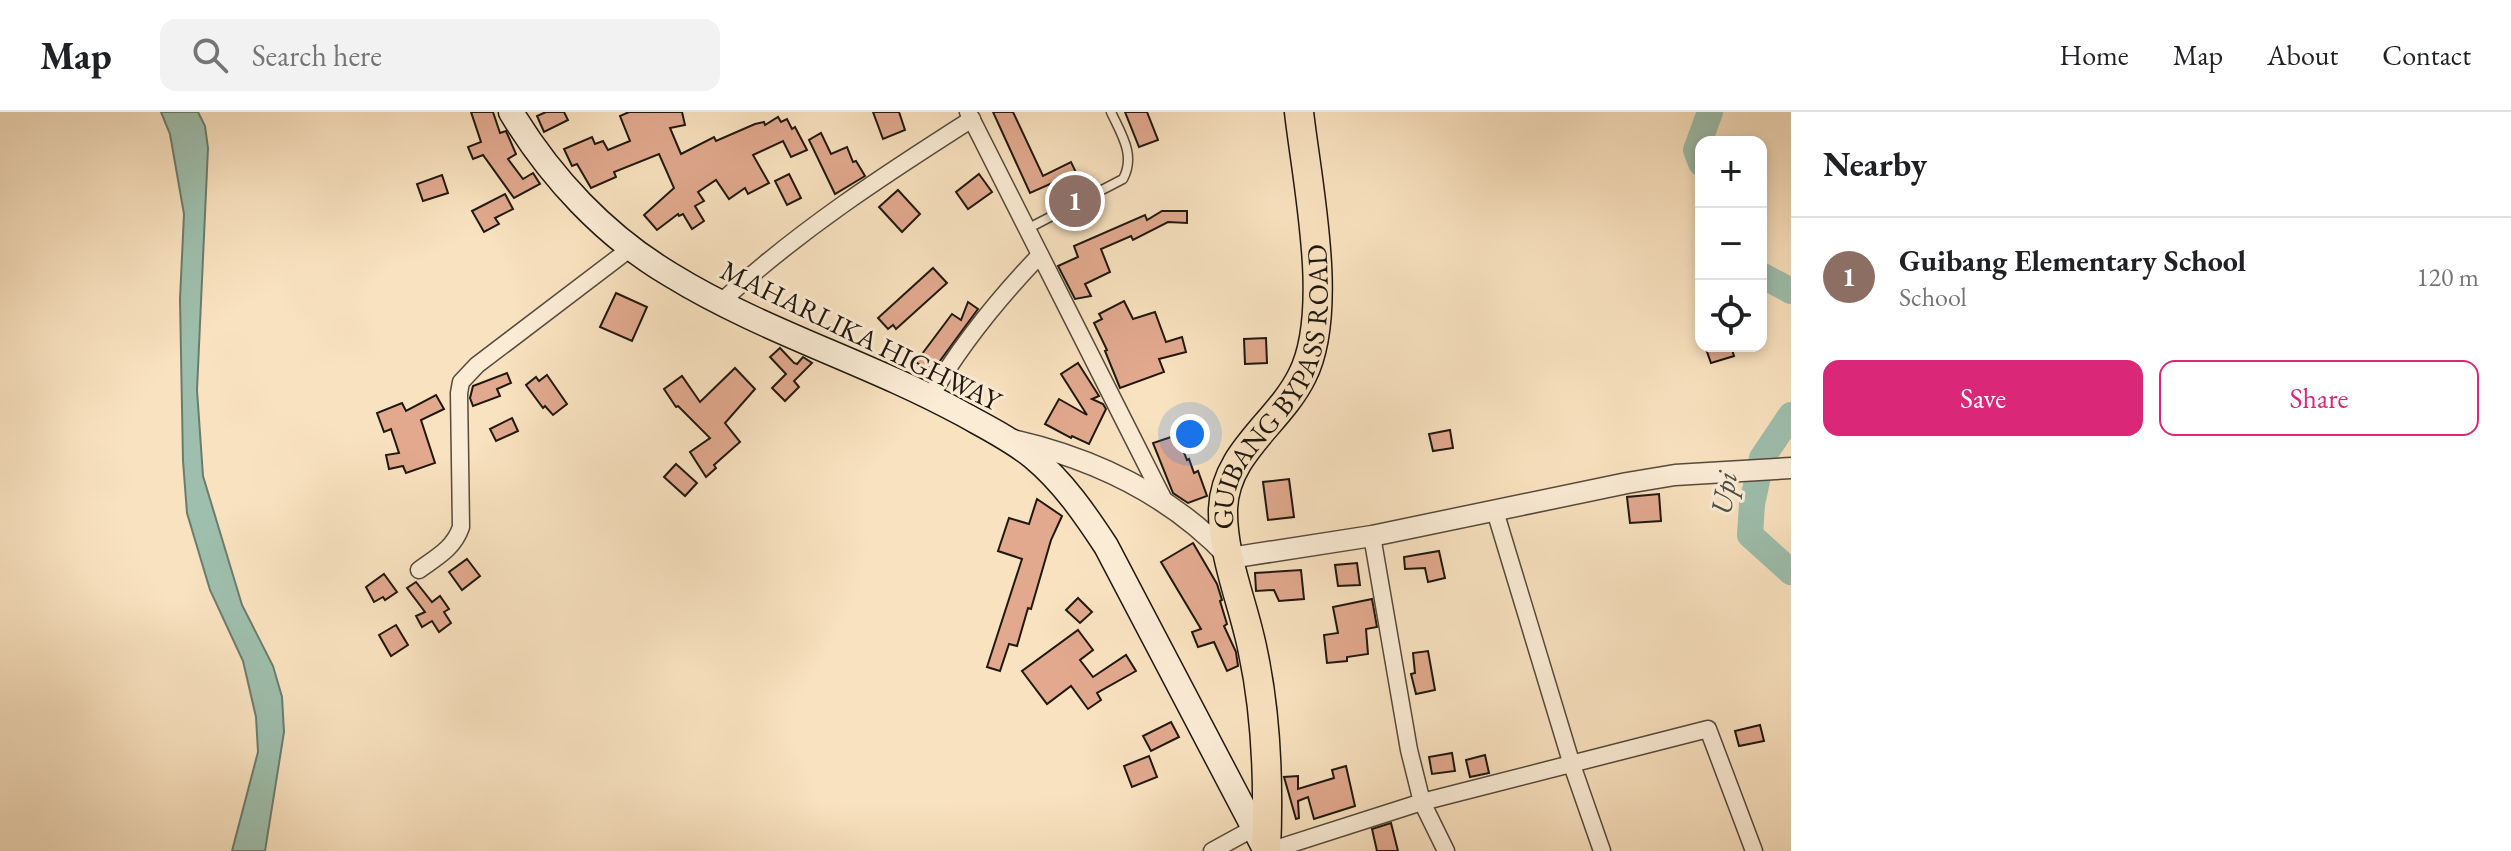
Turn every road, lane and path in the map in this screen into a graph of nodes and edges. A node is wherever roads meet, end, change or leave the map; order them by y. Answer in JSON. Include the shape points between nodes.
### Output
{"nodes":[{"id":1,"x":511,"y":112,"type":"edge"},
{"id":2,"x":1111,"y":112,"type":"edge"},
{"id":3,"x":1299,"y":112,"type":"edge"},
{"id":4,"x":970,"y":115,"type":"edge"},
{"id":5,"x":1027,"y":229,"type":"junction"},
{"id":6,"x":631,"y":248,"type":"junction"},
{"id":7,"x":1040,"y":255,"type":"junction"},
{"id":8,"x":721,"y":302,"type":"junction"},
{"id":9,"x":931,"y":396,"type":"junction"},
{"id":10,"x":1007,"y":438,"type":"junction"},
{"id":11,"x":1791,"y":468,"type":"edge"},
{"id":12,"x":1164,"y":500,"type":"junction"},
{"id":13,"x":1495,"y":511,"type":"junction"},
{"id":14,"x":1372,"y":536,"type":"junction"},
{"id":15,"x":1230,"y":558,"type":"junction"},
{"id":16,"x":419,"y":570,"type":"dead end"},
{"id":17,"x":1572,"y":765,"type":"junction"},
{"id":18,"x":1422,"y":802,"type":"junction"},
{"id":19,"x":1264,"y":845,"type":"edge"},
{"id":20,"x":1212,"y":851,"type":"edge"},
{"id":21,"x":1446,"y":851,"type":"edge"},
{"id":22,"x":1602,"y":851,"type":"edge"},
{"id":23,"x":1754,"y":851,"type":"edge"}],
"edges":[{"from":1,"to":6,"type":"main road","name":"MAHARLIKA HIGHWAY","via":[[562,183]]},
{"from":2,"to":5,"type":"lane","via":[[1129,152],[1123,179]]},
{"from":3,"to":15,"type":"highway","name":"GUIBANG BYPASS ROAD","via":[[1318,279],[1317,318],[1303,375],[1240,457],[1226,487]]},
{"from":4,"to":5,"type":"street"},
{"from":4,"to":8,"type":"street","via":[[820,219]]},
{"from":5,"to":7,"type":"street"},
{"from":6,"to":8,"type":"main road","name":"MAHARLIKA HIGHWAY"},
{"from":6,"to":16,"type":"street","via":[[461,382],[461,527],[450,548]]},
{"from":7,"to":9,"type":"street","via":[[982,319]]},
{"from":7,"to":12,"type":"street"},
{"from":8,"to":9,"type":"main road","name":"MAHARLIKA HIGHWAY"},
{"from":9,"to":10,"type":"main road","name":"MAHARLIKA HIGHWAY"},
{"from":10,"to":12,"type":"street","via":[[1053,449]]},
{"from":10,"to":19,"type":"main road","name":"MAHARLIKA HIGHWAY","via":[[1053,475],[1106,546]]},
{"from":11,"to":13,"type":"street","via":[[1627,483]]},
{"from":12,"to":15,"type":"street"},
{"from":13,"to":14,"type":"street"},
{"from":13,"to":17,"type":"street"},
{"from":14,"to":15,"type":"street"},
{"from":14,"to":18,"type":"street"},
{"from":15,"to":19,"type":"highway","name":"GUIBANG BYPASS ROAD","via":[[1265,720],[1269,796]]},
{"from":17,"to":18,"type":"street"},
{"from":17,"to":22,"type":"street"},
{"from":17,"to":23,"type":"street","via":[[1708,729]]},
{"from":18,"to":19,"type":"street"},
{"from":18,"to":21,"type":"street"},
{"from":19,"to":20,"type":"street"}]}
